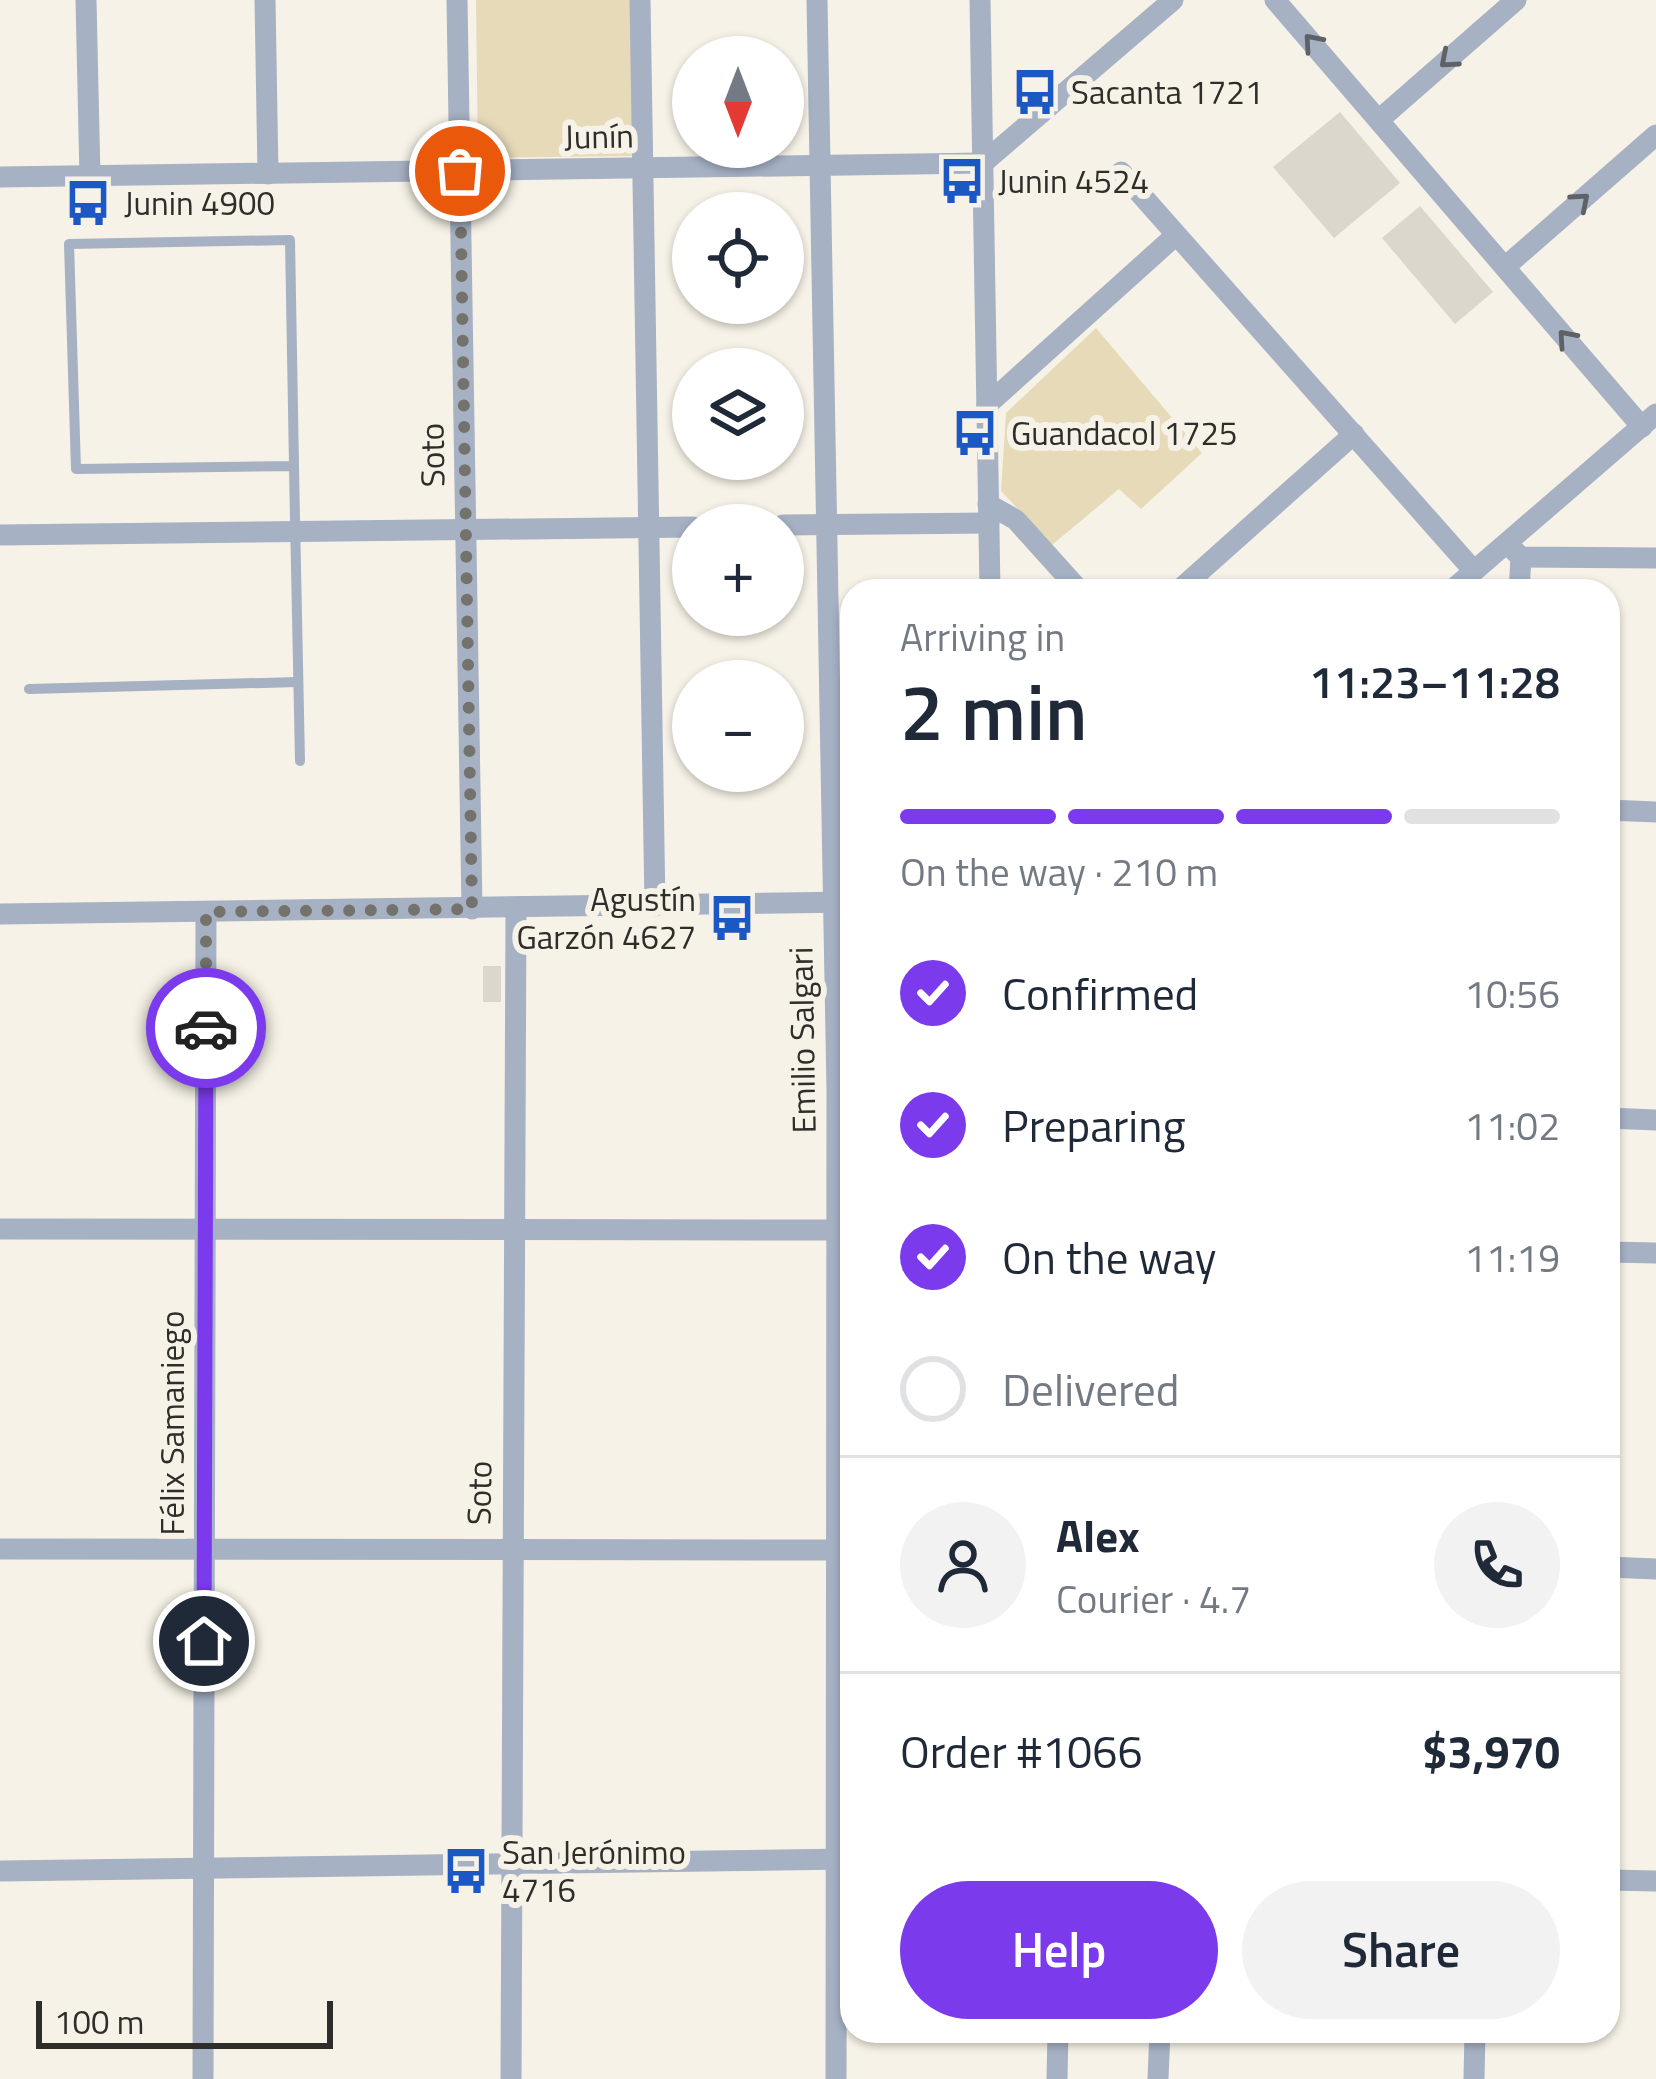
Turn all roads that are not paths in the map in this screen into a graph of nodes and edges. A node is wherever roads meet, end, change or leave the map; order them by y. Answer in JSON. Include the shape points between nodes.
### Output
{"nodes":[{"id":1,"x":86,"y":0,"type":"edge"},
{"id":2,"x":265,"y":0,"type":"edge"},
{"id":3,"x":457,"y":0,"type":"edge"},
{"id":4,"x":640,"y":0,"type":"edge"},
{"id":5,"x":817,"y":0,"type":"edge"},
{"id":6,"x":980,"y":0,"type":"edge"},
{"id":7,"x":1173,"y":0,"type":"edge"},
{"id":8,"x":1275,"y":0,"type":"edge"},
{"id":9,"x":1516,"y":0,"type":"edge"},
{"id":10,"x":1380,"y":119,"type":"junction"},
{"id":11,"x":1656,"y":135,"type":"edge"},
{"id":12,"x":983,"y":163,"type":"junction"},
{"id":13,"x":820,"y":165,"type":"junction"},
{"id":14,"x":643,"y":168,"type":"junction"},
{"id":15,"x":460,"y":171,"type":"junction"},
{"id":16,"x":1120,"y":172,"type":"dead end"},
{"id":17,"x":268,"y":174,"type":"junction"},
{"id":18,"x":0,"y":177,"type":"edge"},
{"id":19,"x":90,"y":177,"type":"junction"},
{"id":20,"x":1176,"y":235,"type":"junction"},
{"id":21,"x":1505,"y":267,"type":"junction"},
{"id":22,"x":987,"y":405,"type":"junction"},
{"id":23,"x":1649,"y":420,"type":"edge"},
{"id":24,"x":1354,"y":434,"type":"junction"},
{"id":25,"x":294,"y":466,"type":"junction"},
{"id":26,"x":988,"y":514,"type":"junction"},
{"id":27,"x":826,"y":525,"type":"junction"},
{"id":28,"x":672,"y":526,"type":"edge"},
{"id":29,"x":804,"y":526,"type":"edge"},
{"id":30,"x":649,"y":527,"type":"junction"},
{"id":31,"x":466,"y":529,"type":"junction"},
{"id":32,"x":295,"y":531,"type":"junction"},
{"id":33,"x":0,"y":535,"type":"edge"},
{"id":34,"x":1514,"y":550,"type":"junction"},
{"id":35,"x":1656,"y":558,"type":"edge"},
{"id":36,"x":1474,"y":571,"type":"junction"},
{"id":37,"x":990,"y":579,"type":"edge"},
{"id":38,"x":1069,"y":579,"type":"edge"},
{"id":39,"x":1191,"y":579,"type":"edge"},
{"id":40,"x":1465,"y":579,"type":"edge"},
{"id":41,"x":1518,"y":579,"type":"edge"},
{"id":42,"x":298,"y":682,"type":"junction"},
{"id":43,"x":28,"y":689,"type":"dead end"},
{"id":44,"x":299,"y":761,"type":"dead end"},
{"id":45,"x":1620,"y":810,"type":"edge"},
{"id":46,"x":1656,"y":812,"type":"edge"},
{"id":47,"x":840,"y":835,"type":"edge"},
{"id":48,"x":840,"y":902,"type":"edge"},
{"id":49,"x":655,"y":906,"type":"junction"},
{"id":50,"x":472,"y":909,"type":"junction"},
{"id":51,"x":516,"y":909,"type":"junction"},
{"id":52,"x":206,"y":912,"type":"junction"},
{"id":53,"x":0,"y":914,"type":"edge"},
{"id":54,"x":1620,"y":1118,"type":"edge"},
{"id":55,"x":1656,"y":1120,"type":"edge"},
{"id":56,"x":206,"y":1226,"type":"junction"},
{"id":57,"x":516,"y":1227,"type":"junction"},
{"id":58,"x":0,"y":1229,"type":"edge"},
{"id":59,"x":840,"y":1229,"type":"edge"},
{"id":60,"x":1620,"y":1252,"type":"edge"},
{"id":61,"x":1656,"y":1253,"type":"edge"},
{"id":62,"x":0,"y":1549,"type":"edge"},
{"id":63,"x":204,"y":1549,"type":"junction"},
{"id":64,"x":840,"y":1550,"type":"edge"},
{"id":65,"x":511,"y":1551,"type":"junction"},
{"id":66,"x":1620,"y":1568,"type":"edge"},
{"id":67,"x":1656,"y":1569,"type":"edge"},
{"id":68,"x":840,"y":1859,"type":"edge"},
{"id":69,"x":510,"y":1861,"type":"junction"},
{"id":70,"x":202,"y":1870,"type":"junction"},
{"id":71,"x":0,"y":1871,"type":"edge"},
{"id":72,"x":1620,"y":1880,"type":"edge"},
{"id":73,"x":1656,"y":1881,"type":"edge"},
{"id":74,"x":840,"y":1981,"type":"edge"},
{"id":75,"x":1058,"y":2043,"type":"edge"},
{"id":76,"x":1160,"y":2043,"type":"edge"},
{"id":77,"x":1475,"y":2043,"type":"edge"},
{"id":78,"x":202,"y":2079,"type":"edge"},
{"id":79,"x":511,"y":2079,"type":"edge"},
{"id":80,"x":836,"y":2079,"type":"edge"},
{"id":81,"x":1058,"y":2079,"type":"edge"},
{"id":82,"x":1158,"y":2079,"type":"edge"},
{"id":83,"x":1474,"y":2079,"type":"edge"}],
"edges":[{"from":1,"to":19,"type":"street"},
{"from":2,"to":17,"type":"street"},
{"from":3,"to":15,"type":"street","name":"Soto"},
{"from":4,"to":14,"type":"street"},
{"from":5,"to":13,"type":"street","name":"Emilio Salgari"},
{"from":6,"to":12,"type":"street"},
{"from":7,"to":12,"type":"street"},
{"from":10,"to":8,"type":"street","one_way":true},
{"from":9,"to":10,"type":"street","one_way":true},
{"from":10,"to":21,"type":"street"},
{"from":21,"to":11,"type":"street","one_way":true},
{"from":12,"to":13,"type":"street","name":"Junín"},
{"from":12,"to":22,"type":"street"},
{"from":13,"to":14,"type":"street","name":"Junín"},
{"from":13,"to":27,"type":"street","name":"Emilio Salgari"},
{"from":14,"to":15,"type":"street","name":"Junín"},
{"from":14,"to":30,"type":"street"},
{"from":15,"to":17,"type":"street","name":"Junín"},
{"from":15,"to":31,"type":"street","name":"Soto"},
{"from":16,"to":20,"type":"street"},
{"from":17,"to":19,"type":"street","name":"Junín"},
{"from":18,"to":19,"type":"street","name":"Junín"},
{"from":20,"to":22,"type":"street"},
{"from":20,"to":24,"type":"street"},
{"from":23,"to":21,"type":"street","one_way":true},
{"from":22,"to":26,"type":"street"},
{"from":23,"to":34,"type":"street"},
{"from":24,"to":36,"type":"street"},
{"from":24,"to":39,"type":"street"},
{"from":25,"to":25,"type":"lane","via":[[76,469],[69,244],[290,240]]},
{"from":25,"to":32,"type":"lane"},
{"from":26,"to":27,"type":"street"},
{"from":26,"to":37,"type":"street"},
{"from":26,"to":38,"type":"street","via":[[1016,520]]},
{"from":27,"to":29,"type":"street"},
{"from":27,"to":47,"type":"street","name":"Emilio Salgari"},
{"from":28,"to":30,"type":"street"},
{"from":30,"to":31,"type":"street"},
{"from":30,"to":49,"type":"street"},
{"from":31,"to":32,"type":"street"},
{"from":31,"to":50,"type":"street","name":"Soto"},
{"from":32,"to":33,"type":"street"},
{"from":32,"to":42,"type":"lane"},
{"from":34,"to":35,"type":"street"},
{"from":34,"to":36,"type":"street"},
{"from":34,"to":41,"type":"street"},
{"from":36,"to":40,"type":"street"},
{"from":42,"to":43,"type":"lane"},
{"from":42,"to":44,"type":"lane"},
{"from":45,"to":46,"type":"street"},
{"from":48,"to":49,"type":"street"},
{"from":49,"to":51,"type":"street"},
{"from":50,"to":51,"type":"street"},
{"from":50,"to":52,"type":"street"},
{"from":51,"to":57,"type":"street","name":"Soto"},
{"from":52,"to":53,"type":"street"},
{"from":52,"to":56,"type":"street","name":"Félix Samaniego"},
{"from":54,"to":55,"type":"street"},
{"from":56,"to":57,"type":"street"},
{"from":56,"to":58,"type":"street"},
{"from":56,"to":63,"type":"street","name":"Félix Samaniego"},
{"from":57,"to":59,"type":"street"},
{"from":57,"to":65,"type":"street","name":"Soto"},
{"from":60,"to":61,"type":"street"},
{"from":62,"to":63,"type":"street"},
{"from":63,"to":65,"type":"street"},
{"from":63,"to":70,"type":"street","name":"Félix Samaniego"},
{"from":64,"to":65,"type":"street"},
{"from":65,"to":69,"type":"street","name":"Soto"},
{"from":66,"to":67,"type":"street"},
{"from":68,"to":69,"type":"street"},
{"from":69,"to":70,"type":"street"},
{"from":69,"to":79,"type":"street","name":"Soto"},
{"from":70,"to":71,"type":"street"},
{"from":70,"to":78,"type":"street","name":"Félix Samaniego"},
{"from":72,"to":73,"type":"street"},
{"from":74,"to":80,"type":"street","name":"Emilio Salgari"},
{"from":75,"to":81,"type":"street"},
{"from":76,"to":82,"type":"street"},
{"from":77,"to":83,"type":"street"}]}
